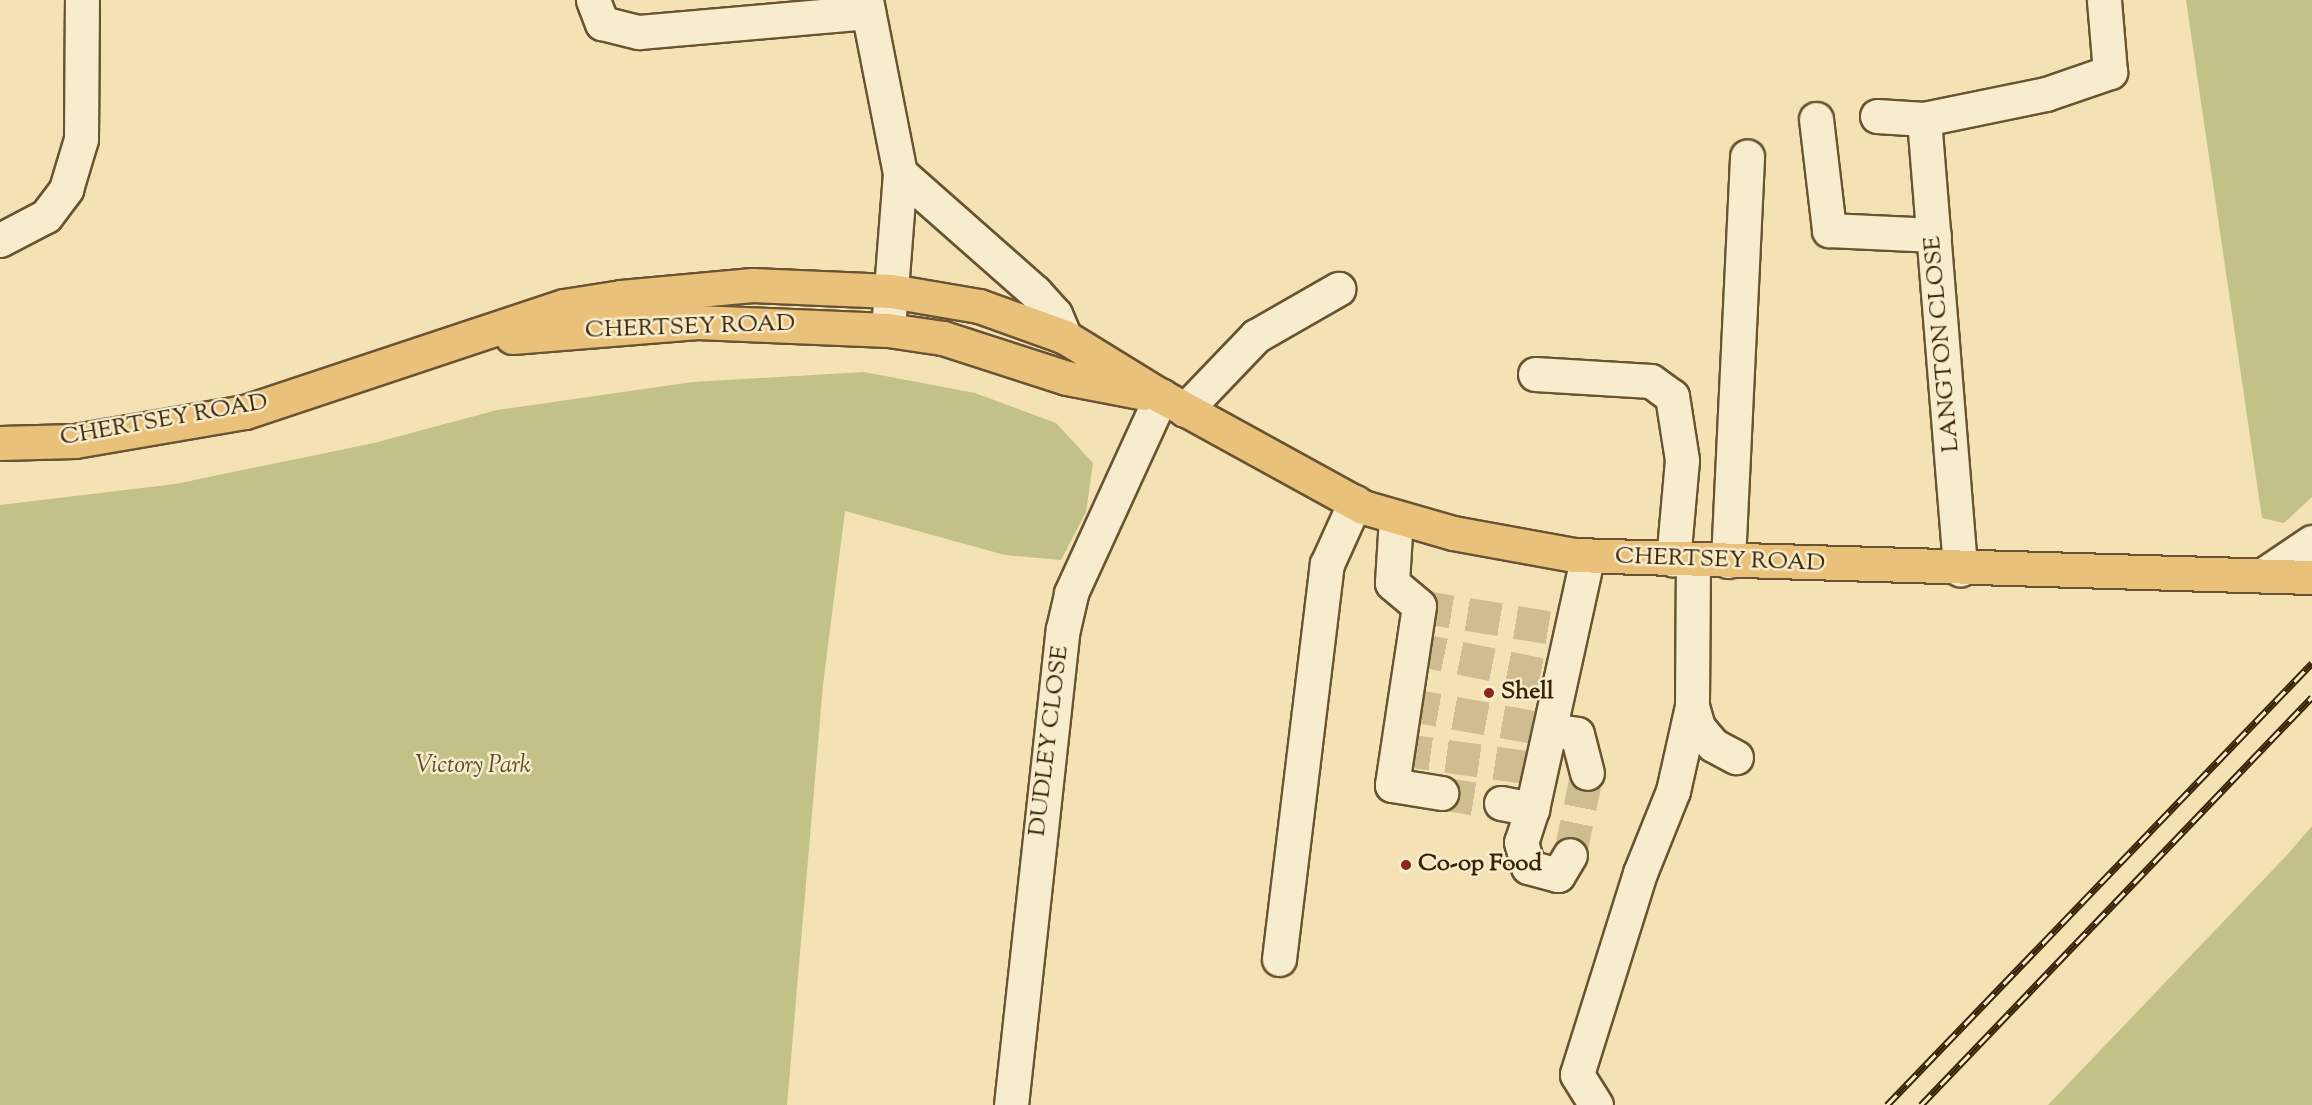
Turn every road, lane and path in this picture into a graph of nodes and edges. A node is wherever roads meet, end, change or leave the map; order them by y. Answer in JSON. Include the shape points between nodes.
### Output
{"nodes":[{"id":1,"x":82,"y":0,"type":"edge"},
{"id":2,"x":593,"y":0,"type":"edge"},
{"id":3,"x":2104,"y":0,"type":"edge"},
{"id":4,"x":867,"y":6,"type":"edge"},
{"id":5,"x":1877,"y":116,"type":"dead end"},
{"id":6,"x":1816,"y":119,"type":"dead end"},
{"id":7,"x":1924,"y":119,"type":"junction"},
{"id":8,"x":1747,"y":156,"type":"dead end"},
{"id":9,"x":900,"y":173,"type":"junction"},
{"id":10,"x":1934,"y":235,"type":"junction"},
{"id":11,"x":0,"y":240,"type":"edge"},
{"id":12,"x":1338,"y":289,"type":"dead end"},
{"id":13,"x":891,"y":291,"type":"junction"},
{"id":14,"x":888,"y":330,"type":"junction"},
{"id":15,"x":1065,"y":337,"type":"junction"},
{"id":16,"x":462,"y":341,"type":"junction"},
{"id":17,"x":1535,"y":374,"type":"dead end"},
{"id":18,"x":1173,"y":403,"type":"junction"},
{"id":19,"x":0,"y":443,"type":"edge"},
{"id":20,"x":1355,"y":502,"type":"junction"},
{"id":21,"x":1396,"y":518,"type":"junction"},
{"id":22,"x":2312,"y":542,"type":"edge"},
{"id":23,"x":1588,"y":555,"type":"junction"},
{"id":24,"x":1683,"y":560,"type":"junction"},
{"id":25,"x":1728,"y":561,"type":"junction"},
{"id":26,"x":1960,"y":570,"type":"junction"},
{"id":27,"x":2263,"y":575,"type":"junction"},
{"id":28,"x":2312,"y":577,"type":"edge"},
{"id":29,"x":1692,"y":706,"type":"junction"},
{"id":30,"x":1550,"y":730,"type":"junction"},
{"id":31,"x":1736,"y":757,"type":"dead end"},
{"id":32,"x":1587,"y":773,"type":"tunnel mouth"},
{"id":33,"x":1442,"y":793,"type":"tunnel mouth"},
{"id":34,"x":1570,"y":855,"type":"tunnel mouth"},
{"id":35,"x":1279,"y":959,"type":"dead end"},
{"id":36,"x":1011,"y":1105,"type":"edge"},
{"id":37,"x":1596,"y":1105,"type":"edge"}],
"edges":[{"from":1,"to":11,"type":"street","via":[[81,139],[66,189],[46,216]]},
{"from":2,"to":4,"type":"street","via":[[602,23],[639,32]]},
{"from":3,"to":7,"type":"street","via":[[2110,72],[2046,94]]},
{"from":4,"to":9,"type":"street"},
{"from":5,"to":7,"type":"street"},
{"from":6,"to":10,"type":"street","via":[[1829,230]]},
{"from":7,"to":10,"type":"street","name":"LANGTON CLOSE"},
{"from":8,"to":25,"type":"street"},
{"from":9,"to":13,"type":"street"},
{"from":9,"to":15,"type":"street","via":[[1035,292],[1055,314]]},
{"from":10,"to":26,"type":"street","name":"LANGTON CLOSE"},
{"from":12,"to":18,"type":"street","name":"DUDLEY CLOSE","via":[[1256,336]]},
{"from":13,"to":14,"type":"street"},
{"from":13,"to":15,"type":"main road","name":"CHERTSEY ROAD","via":[[979,306]]},
{"from":13,"to":16,"type":"main road","name":"CHERTSEY ROAD","via":[[752,285],[660,292],[564,306]]},
{"from":14,"to":16,"type":"main road","name":"CHERTSEY ROAD","via":[[697,322]]},
{"from":14,"to":18,"type":"main road","name":"CHERTSEY ROAD","via":[[943,338],[1067,378]]},
{"from":15,"to":18,"type":"main road","name":"CHERTSEY ROAD"},
{"from":16,"to":19,"type":"main road","name":"CHERTSEY ROAD","via":[[245,412],[75,441]]},
{"from":17,"to":24,"type":"street","via":[[1651,381],[1672,396],[1682,460]]},
{"from":18,"to":20,"type":"main road","name":"CHERTSEY ROAD"},
{"from":18,"to":36,"type":"street","name":"DUDLEY CLOSE","via":[[1071,593],[1062,628]]},
{"from":20,"to":21,"type":"main road","name":"CHERTSEY ROAD"},
{"from":20,"to":35,"type":"street","via":[[1327,564]]},
{"from":21,"to":23,"type":"main road","name":"CHERTSEY ROAD","via":[[1453,533]]},
{"from":21,"to":33,"type":"street","via":[[1392,583],[1419,606],[1392,785]]},
{"from":22,"to":27,"type":"street"},
{"from":23,"to":24,"type":"main road","name":"CHERTSEY ROAD"},
{"from":23,"to":30,"type":"street"},
{"from":24,"to":25,"type":"main road","name":"CHERTSEY ROAD"},
{"from":24,"to":29,"type":"street"},
{"from":25,"to":26,"type":"main road","name":"CHERTSEY ROAD"},
{"from":26,"to":27,"type":"main road","name":"CHERTSEY ROAD"},
{"from":27,"to":28,"type":"main road","name":"CHERTSEY ROAD"},
{"from":29,"to":31,"type":"street","via":[[1698,727],[1713,745]]},
{"from":29,"to":37,"type":"street","via":[[1673,791],[1640,873],[1577,1074]]},
{"from":30,"to":32,"type":"street","via":[[1577,734]]},
{"from":30,"to":34,"type":"street","via":[[1516,806],[1521,842],[1528,867],[1558,875]]}]}
